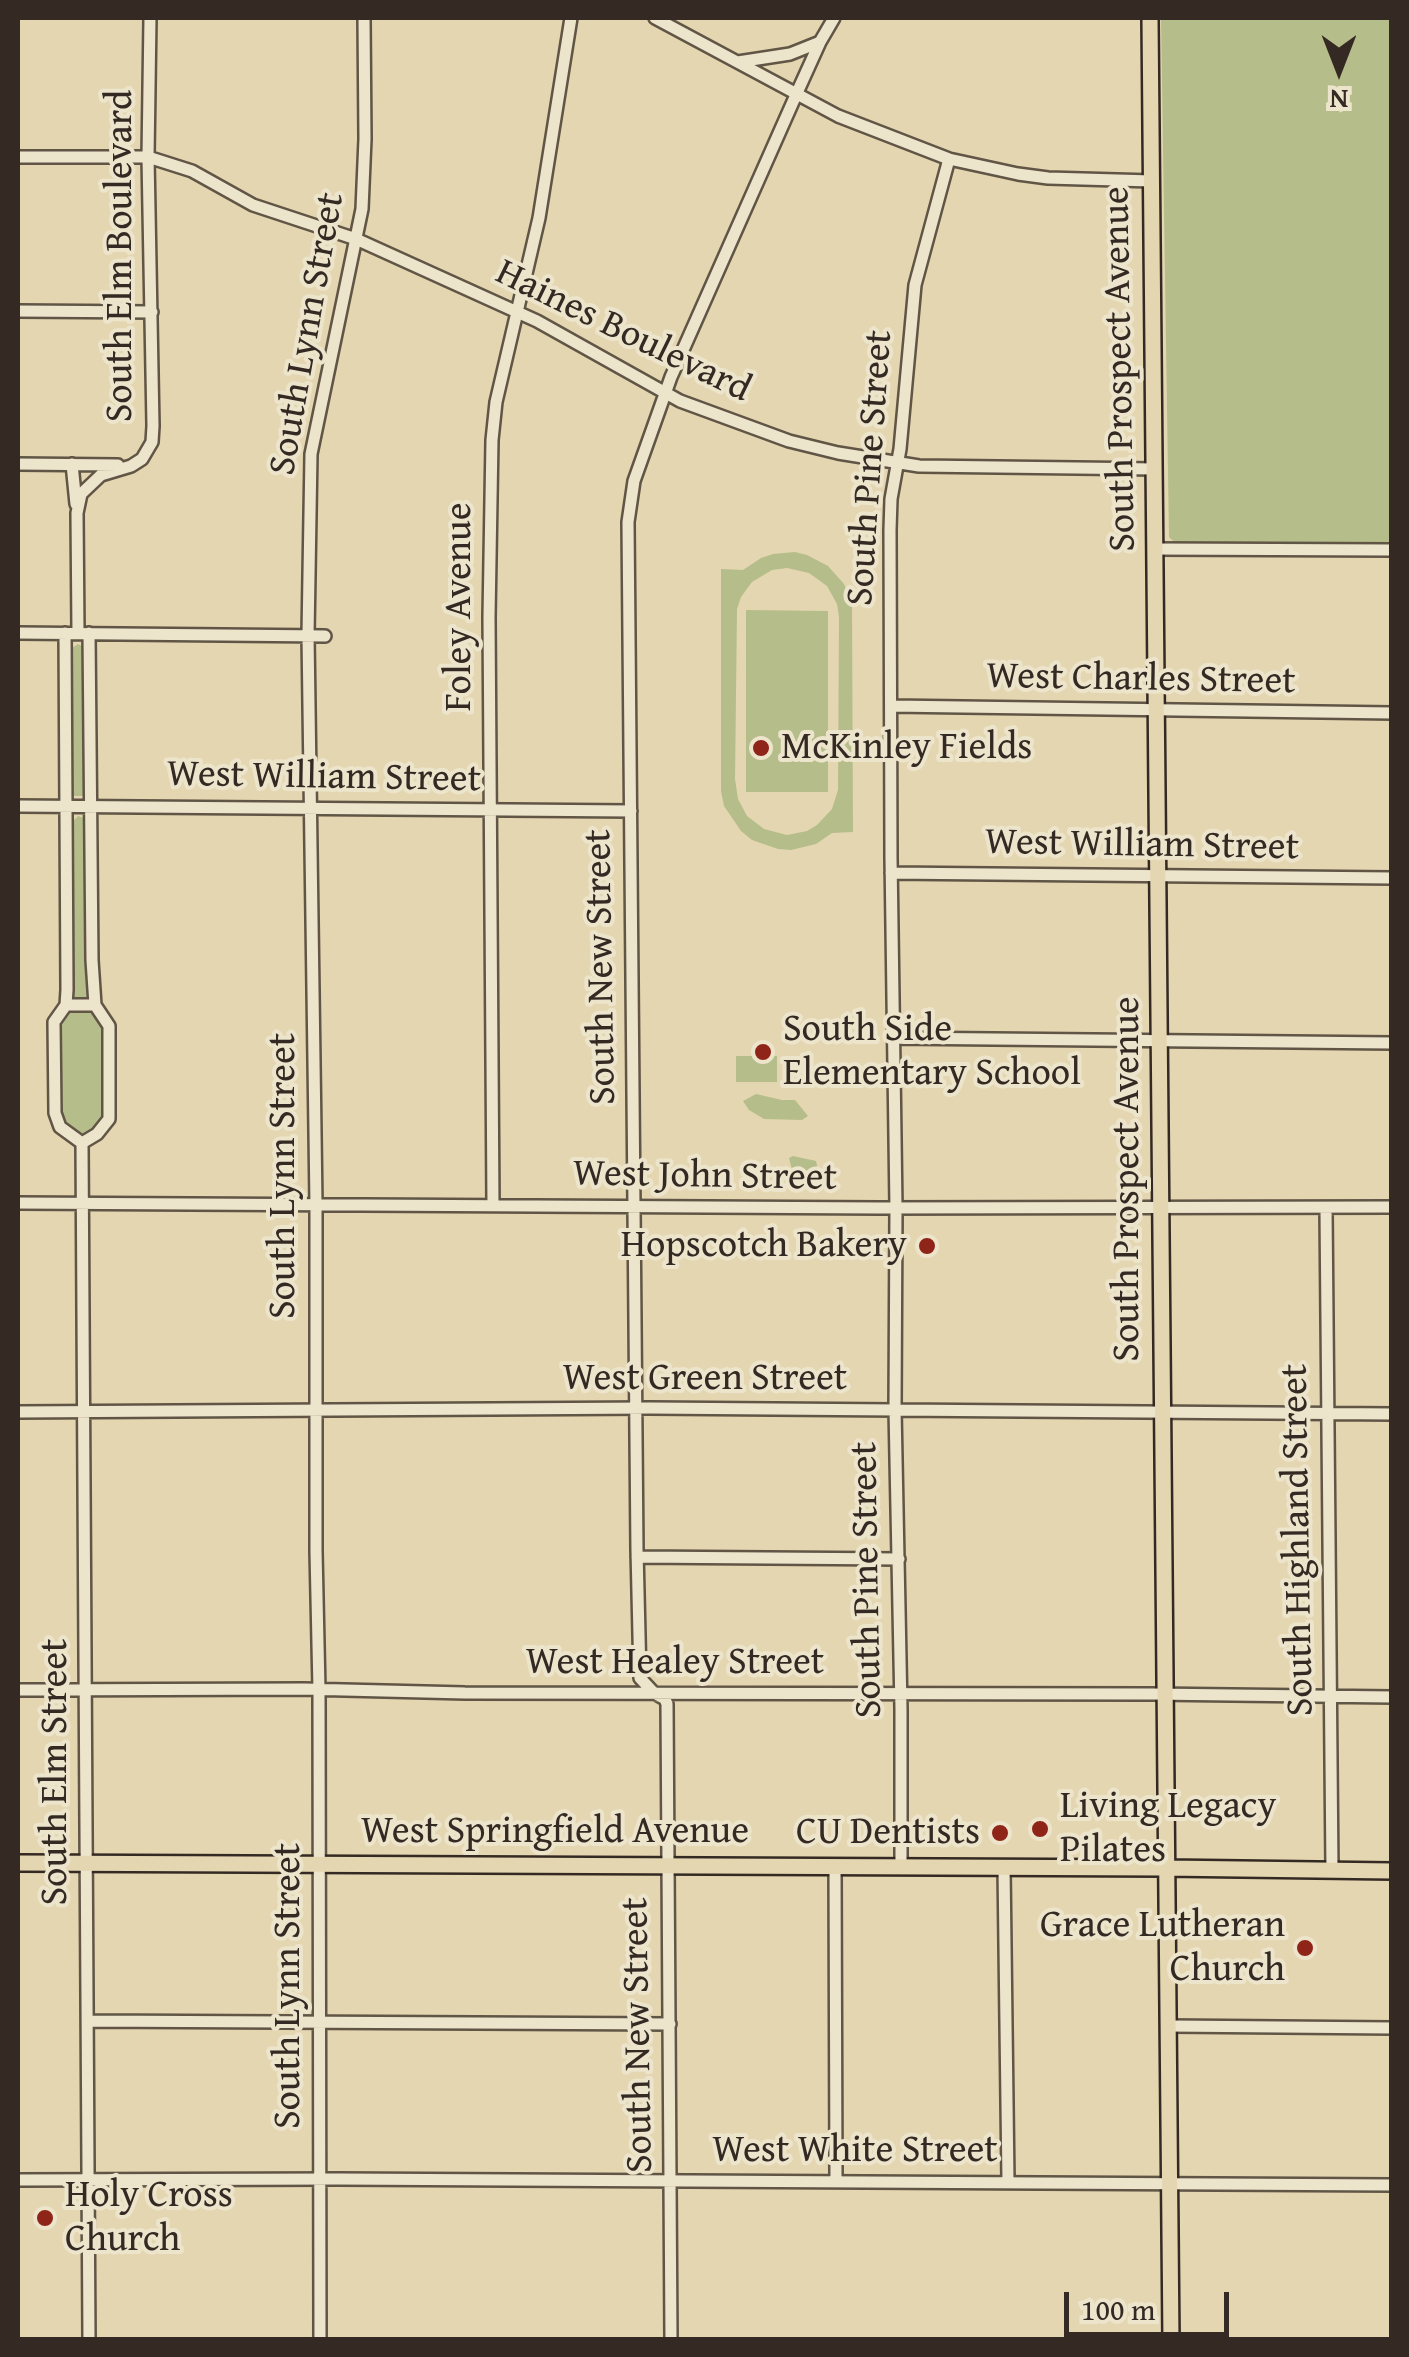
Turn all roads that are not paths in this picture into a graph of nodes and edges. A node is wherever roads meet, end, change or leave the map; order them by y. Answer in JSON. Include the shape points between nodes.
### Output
{"nodes":[{"id":1,"x":150,"y":18,"type":"edge"},
{"id":2,"x":364,"y":18,"type":"edge"},
{"id":3,"x":571,"y":18,"type":"edge"},
{"id":4,"x":656,"y":18,"type":"edge"},
{"id":5,"x":834,"y":18,"type":"edge"},
{"id":6,"x":1150,"y":18,"type":"edge"},
{"id":7,"x":820,"y":42,"type":"junction"},
{"id":8,"x":737,"y":62,"type":"junction"},
{"id":9,"x":796,"y":95,"type":"junction"},
{"id":10,"x":148,"y":156,"type":"junction"},
{"id":11,"x":18,"y":157,"type":"edge"},
{"id":12,"x":948,"y":159,"type":"junction"},
{"id":13,"x":1152,"y":181,"type":"junction"},
{"id":14,"x":356,"y":239,"type":"junction"},
{"id":15,"x":18,"y":311,"type":"edge"},
{"id":16,"x":516,"y":311,"type":"junction"},
{"id":17,"x":152,"y":312,"type":"junction"},
{"id":18,"x":664,"y":393,"type":"junction"},
{"id":19,"x":18,"y":464,"type":"edge"},
{"id":20,"x":72,"y":464,"type":"junction"},
{"id":21,"x":898,"y":464,"type":"junction"},
{"id":22,"x":131,"y":466,"type":"junction"},
{"id":23,"x":1154,"y":468,"type":"junction"},
{"id":24,"x":77,"y":513,"type":"junction"},
{"id":25,"x":1155,"y":549,"type":"junction"},
{"id":26,"x":1392,"y":550,"type":"edge"},
{"id":27,"x":18,"y":632,"type":"edge"},
{"id":28,"x":77,"y":633,"type":"junction"},
{"id":29,"x":308,"y":635,"type":"junction"},
{"id":30,"x":325,"y":636,"type":"dead end"},
{"id":31,"x":890,"y":706,"type":"junction"},
{"id":32,"x":1157,"y":710,"type":"junction"},
{"id":33,"x":1392,"y":713,"type":"edge"},
{"id":34,"x":18,"y":806,"type":"edge"},
{"id":35,"x":68,"y":806,"type":"junction"},
{"id":36,"x":90,"y":806,"type":"junction"},
{"id":37,"x":311,"y":808,"type":"junction"},
{"id":38,"x":490,"y":810,"type":"junction"},
{"id":39,"x":630,"y":811,"type":"junction"},
{"id":40,"x":891,"y":873,"type":"junction"},
{"id":41,"x":1158,"y":876,"type":"junction"},
{"id":42,"x":1392,"y":878,"type":"edge"},
{"id":43,"x":66,"y":1005,"type":"junction"},
{"id":44,"x":94,"y":1005,"type":"junction"},
{"id":45,"x":894,"y":1038,"type":"junction"},
{"id":46,"x":1160,"y":1040,"type":"junction"},
{"id":47,"x":1392,"y":1044,"type":"edge"},
{"id":48,"x":82,"y":1143,"type":"junction"},
{"id":49,"x":18,"y":1203,"type":"edge"},
{"id":50,"x":83,"y":1203,"type":"junction"},
{"id":51,"x":316,"y":1204,"type":"junction"},
{"id":52,"x":494,"y":1204,"type":"junction"},
{"id":53,"x":634,"y":1206,"type":"junction"},
{"id":54,"x":896,"y":1208,"type":"junction"},
{"id":55,"x":1392,"y":1208,"type":"edge"},
{"id":56,"x":1161,"y":1209,"type":"junction"},
{"id":57,"x":1326,"y":1209,"type":"junction"},
{"id":58,"x":634,"y":1408,"type":"junction"},
{"id":59,"x":895,"y":1409,"type":"junction"},
{"id":60,"x":314,"y":1410,"type":"junction"},
{"id":61,"x":1162,"y":1411,"type":"junction"},
{"id":62,"x":18,"y":1412,"type":"edge"},
{"id":63,"x":83,"y":1412,"type":"junction"},
{"id":64,"x":1328,"y":1413,"type":"junction"},
{"id":65,"x":1392,"y":1414,"type":"edge"},
{"id":66,"x":637,"y":1557,"type":"junction"},
{"id":67,"x":898,"y":1559,"type":"junction"},
{"id":68,"x":86,"y":1689,"type":"junction"},
{"id":69,"x":18,"y":1690,"type":"edge"},
{"id":70,"x":320,"y":1690,"type":"junction"},
{"id":71,"x":654,"y":1693,"type":"junction"},
{"id":72,"x":900,"y":1694,"type":"junction"},
{"id":73,"x":1165,"y":1694,"type":"junction"},
{"id":74,"x":1330,"y":1696,"type":"junction"},
{"id":75,"x":1392,"y":1698,"type":"edge"},
{"id":76,"x":18,"y":1863,"type":"edge"},
{"id":77,"x":86,"y":1863,"type":"junction"},
{"id":78,"x":318,"y":1863,"type":"junction"},
{"id":79,"x":667,"y":1865,"type":"junction"},
{"id":80,"x":836,"y":1866,"type":"junction"},
{"id":81,"x":901,"y":1866,"type":"junction"},
{"id":82,"x":1004,"y":1867,"type":"junction"},
{"id":83,"x":1166,"y":1868,"type":"junction"},
{"id":84,"x":1332,"y":1870,"type":"junction"},
{"id":85,"x":1392,"y":1871,"type":"edge"},
{"id":86,"x":88,"y":2022,"type":"junction"},
{"id":87,"x":320,"y":2022,"type":"junction"},
{"id":88,"x":670,"y":2024,"type":"junction"},
{"id":89,"x":1169,"y":2026,"type":"junction"},
{"id":90,"x":1392,"y":2028,"type":"edge"},
{"id":91,"x":320,"y":2179,"type":"junction"},
{"id":92,"x":18,"y":2180,"type":"edge"},
{"id":93,"x":88,"y":2180,"type":"junction"},
{"id":94,"x":671,"y":2180,"type":"junction"},
{"id":95,"x":836,"y":2181,"type":"junction"},
{"id":96,"x":1008,"y":2182,"type":"junction"},
{"id":97,"x":1169,"y":2182,"type":"junction"},
{"id":98,"x":1392,"y":2185,"type":"edge"},
{"id":99,"x":90,"y":2340,"type":"edge"},
{"id":100,"x":320,"y":2340,"type":"edge"},
{"id":101,"x":671,"y":2340,"type":"edge"},
{"id":102,"x":1171,"y":2340,"type":"edge"}],
"edges":[{"from":1,"to":10,"type":"street","name":"South Elm Boulevard"},
{"from":2,"to":14,"type":"street","name":"South Lynn Street","via":[[364,180]]},
{"from":3,"to":16,"type":"street","name":"Foley Avenue","via":[[540,218]]},
{"from":4,"to":8,"type":"street"},
{"from":5,"to":7,"type":"street","name":"South New Street"},
{"from":6,"to":13,"type":"main road","name":"South Prospect Avenue"},
{"from":7,"to":8,"type":"street"},
{"from":7,"to":9,"type":"street","name":"South New Street"},
{"from":8,"to":9,"type":"street"},
{"from":9,"to":12,"type":"street"},
{"from":9,"to":18,"type":"street","name":"South New Street"},
{"from":10,"to":11,"type":"street","name":"Haines Boulevard"},
{"from":10,"to":14,"type":"street","name":"Haines Boulevard","via":[[192,171],[253,205]]},
{"from":10,"to":17,"type":"street","name":"South Elm Boulevard"},
{"from":12,"to":13,"type":"street","via":[[1048,178]]},
{"from":12,"to":21,"type":"street","name":"South Pine Street","via":[[916,286]]},
{"from":13,"to":23,"type":"main road","name":"South Prospect Avenue"},
{"from":14,"to":16,"type":"street","name":"Haines Boulevard"},
{"from":14,"to":29,"type":"street","name":"South Lynn Street","via":[[311,454]]},
{"from":15,"to":17,"type":"street"},
{"from":16,"to":18,"type":"street","name":"Haines Boulevard"},
{"from":16,"to":38,"type":"street","name":"Foley Avenue","via":[[496,402],[490,481]]},
{"from":17,"to":22,"type":"street","name":"South Elm Boulevard","via":[[152,442]]},
{"from":18,"to":21,"type":"street","name":"Haines Boulevard","via":[[790,440]]},
{"from":18,"to":39,"type":"street","name":"South New Street","via":[[634,481],[628,522]]},
{"from":19,"to":20,"type":"street"},
{"from":20,"to":22,"type":"street"},
{"from":20,"to":24,"type":"street","name":"South Elm Boulevard"},
{"from":21,"to":23,"type":"street","name":"Haines Boulevard"},
{"from":21,"to":31,"type":"street","name":"South Pine Street","via":[[891,498]]},
{"from":22,"to":24,"type":"street","name":"South Elm Boulevard","via":[[85,488]]},
{"from":23,"to":25,"type":"main road","name":"South Prospect Avenue"},
{"from":24,"to":28,"type":"street","name":"South Elm Boulevard"},
{"from":25,"to":26,"type":"street"},
{"from":25,"to":32,"type":"main road","name":"South Prospect Avenue"},
{"from":27,"to":28,"type":"street"},
{"from":28,"to":29,"type":"street"},
{"from":28,"to":35,"type":"street","name":"South Elm Boulevard"},
{"from":28,"to":36,"type":"street","name":"South Elm Boulevard"},
{"from":29,"to":30,"type":"street"},
{"from":29,"to":37,"type":"street","name":"South Lynn Street"},
{"from":31,"to":32,"type":"street","name":"West Charles Street"},
{"from":31,"to":40,"type":"street","name":"South Pine Street"},
{"from":32,"to":33,"type":"street","name":"West Charles Street"},
{"from":32,"to":41,"type":"main road","name":"South Prospect Avenue"},
{"from":34,"to":35,"type":"street","name":"West William Street"},
{"from":35,"to":36,"type":"street","name":"West William Street"},
{"from":35,"to":43,"type":"street","name":"South Elm Boulevard"},
{"from":36,"to":37,"type":"street","name":"West William Street"},
{"from":36,"to":44,"type":"street","name":"South Elm Boulevard"},
{"from":37,"to":38,"type":"street","name":"West William Street"},
{"from":37,"to":51,"type":"street","name":"South Lynn Street"},
{"from":38,"to":39,"type":"street","name":"West William Street"},
{"from":38,"to":52,"type":"street","name":"Foley Avenue"},
{"from":39,"to":53,"type":"street","name":"South New Street"},
{"from":40,"to":41,"type":"street","name":"West William Street"},
{"from":40,"to":45,"type":"street","name":"South Pine Street"},
{"from":41,"to":42,"type":"street","name":"West William Street"},
{"from":41,"to":46,"type":"main road","name":"South Prospect Avenue"},
{"from":43,"to":44,"type":"street"},
{"from":43,"to":48,"type":"street","name":"South Elm Boulevard","via":[[54,1022],[55,1114],[60,1127]]},
{"from":44,"to":48,"type":"street","name":"South Elm Boulevard","via":[[109,1026],[110,1112],[106,1127]]},
{"from":45,"to":46,"type":"street"},
{"from":45,"to":54,"type":"street","name":"South Pine Street"},
{"from":46,"to":47,"type":"street"},
{"from":46,"to":56,"type":"main road","name":"South Prospect Avenue"},
{"from":48,"to":50,"type":"street"},
{"from":49,"to":50,"type":"street","name":"West John Street"},
{"from":50,"to":51,"type":"street","name":"West John Street"},
{"from":50,"to":63,"type":"street","name":"South Elm Street"},
{"from":51,"to":52,"type":"street","name":"West John Street"},
{"from":51,"to":60,"type":"street","name":"South Lynn Street"},
{"from":52,"to":53,"type":"street","name":"West John Street"},
{"from":53,"to":54,"type":"street","name":"West John Street"},
{"from":53,"to":58,"type":"street","name":"South New Street"},
{"from":54,"to":56,"type":"street","name":"West John Street"},
{"from":54,"to":59,"type":"street","name":"South Pine Street"},
{"from":55,"to":57,"type":"street","name":"West John Street"},
{"from":56,"to":57,"type":"street","name":"West John Street"},
{"from":56,"to":61,"type":"main road","name":"South Prospect Avenue"},
{"from":57,"to":64,"type":"street","name":"South Highland Street"},
{"from":58,"to":59,"type":"street","name":"West Green Street"},
{"from":58,"to":60,"type":"street","name":"West Green Street"},
{"from":58,"to":66,"type":"street","name":"South New Street"},
{"from":59,"to":61,"type":"street","name":"West Green Street"},
{"from":59,"to":67,"type":"street","name":"South Pine Street"},
{"from":60,"to":63,"type":"street","name":"West Green Street"},
{"from":60,"to":70,"type":"street","name":"South Lynn Street"},
{"from":61,"to":64,"type":"street","name":"West Green Street"},
{"from":61,"to":73,"type":"main road","name":"South Prospect Avenue"},
{"from":62,"to":63,"type":"street","name":"West Green Street"},
{"from":63,"to":68,"type":"street","name":"South Elm Street"},
{"from":64,"to":65,"type":"street","name":"West Green Street"},
{"from":64,"to":74,"type":"street","name":"South Highland Street"},
{"from":66,"to":67,"type":"street"},
{"from":66,"to":71,"type":"street","name":"South New Street","via":[[640,1676]]},
{"from":67,"to":72,"type":"street","name":"South Pine Street"},
{"from":68,"to":69,"type":"street","name":"West Healey Street"},
{"from":68,"to":70,"type":"street","name":"West Healey Street"},
{"from":68,"to":77,"type":"street","name":"South Elm Street"},
{"from":70,"to":71,"type":"street","name":"West Healey Street"},
{"from":70,"to":78,"type":"street","name":"South Lynn Street"},
{"from":71,"to":72,"type":"street","name":"West Healey Street"},
{"from":71,"to":79,"type":"street","name":"South New Street","via":[[668,1704]]},
{"from":72,"to":73,"type":"street","name":"West Healey Street"},
{"from":72,"to":81,"type":"street","name":"South Pine Street"},
{"from":73,"to":74,"type":"street","name":"West Healey Street"},
{"from":73,"to":83,"type":"main road","name":"South Prospect Avenue"},
{"from":74,"to":75,"type":"street","name":"West Healey Street"},
{"from":74,"to":84,"type":"street","name":"South Highland Street"},
{"from":76,"to":77,"type":"main road","name":"West Springfield Avenue"},
{"from":77,"to":78,"type":"main road","name":"West Springfield Avenue"},
{"from":77,"to":86,"type":"street","name":"South Elm Street"},
{"from":78,"to":79,"type":"main road","name":"West Springfield Avenue"},
{"from":78,"to":87,"type":"street","name":"South Lynn Street"},
{"from":79,"to":80,"type":"main road","name":"West Springfield Avenue"},
{"from":79,"to":88,"type":"street","name":"South New Street"},
{"from":80,"to":81,"type":"main road","name":"West Springfield Avenue"},
{"from":80,"to":95,"type":"street"},
{"from":81,"to":82,"type":"main road","name":"West Springfield Avenue"},
{"from":82,"to":83,"type":"main road","name":"West Springfield Avenue"},
{"from":82,"to":96,"type":"street"},
{"from":83,"to":84,"type":"main road","name":"West Springfield Avenue"},
{"from":83,"to":89,"type":"main road","name":"South Prospect Avenue"},
{"from":84,"to":85,"type":"main road","name":"West Springfield Avenue"},
{"from":86,"to":87,"type":"street"},
{"from":86,"to":93,"type":"street","name":"South Elm Street"},
{"from":87,"to":88,"type":"street"},
{"from":87,"to":91,"type":"street","name":"South Lynn Street"},
{"from":88,"to":94,"type":"street","name":"South New Street"},
{"from":89,"to":90,"type":"street"},
{"from":89,"to":97,"type":"main road","name":"South Prospect Avenue"},
{"from":91,"to":93,"type":"street","name":"West White Street"},
{"from":91,"to":94,"type":"street","name":"West White Street"},
{"from":91,"to":100,"type":"street","name":"South Lynn Street"},
{"from":92,"to":93,"type":"street","name":"West White Street"},
{"from":93,"to":99,"type":"street","name":"South Elm Street"},
{"from":94,"to":95,"type":"street","name":"West White Street"},
{"from":94,"to":101,"type":"street","name":"South New Street"},
{"from":95,"to":96,"type":"street","name":"West White Street"},
{"from":96,"to":97,"type":"street","name":"West White Street"},
{"from":97,"to":98,"type":"street","name":"West White Street"},
{"from":97,"to":102,"type":"main road","name":"South Prospect Avenue"}]}
